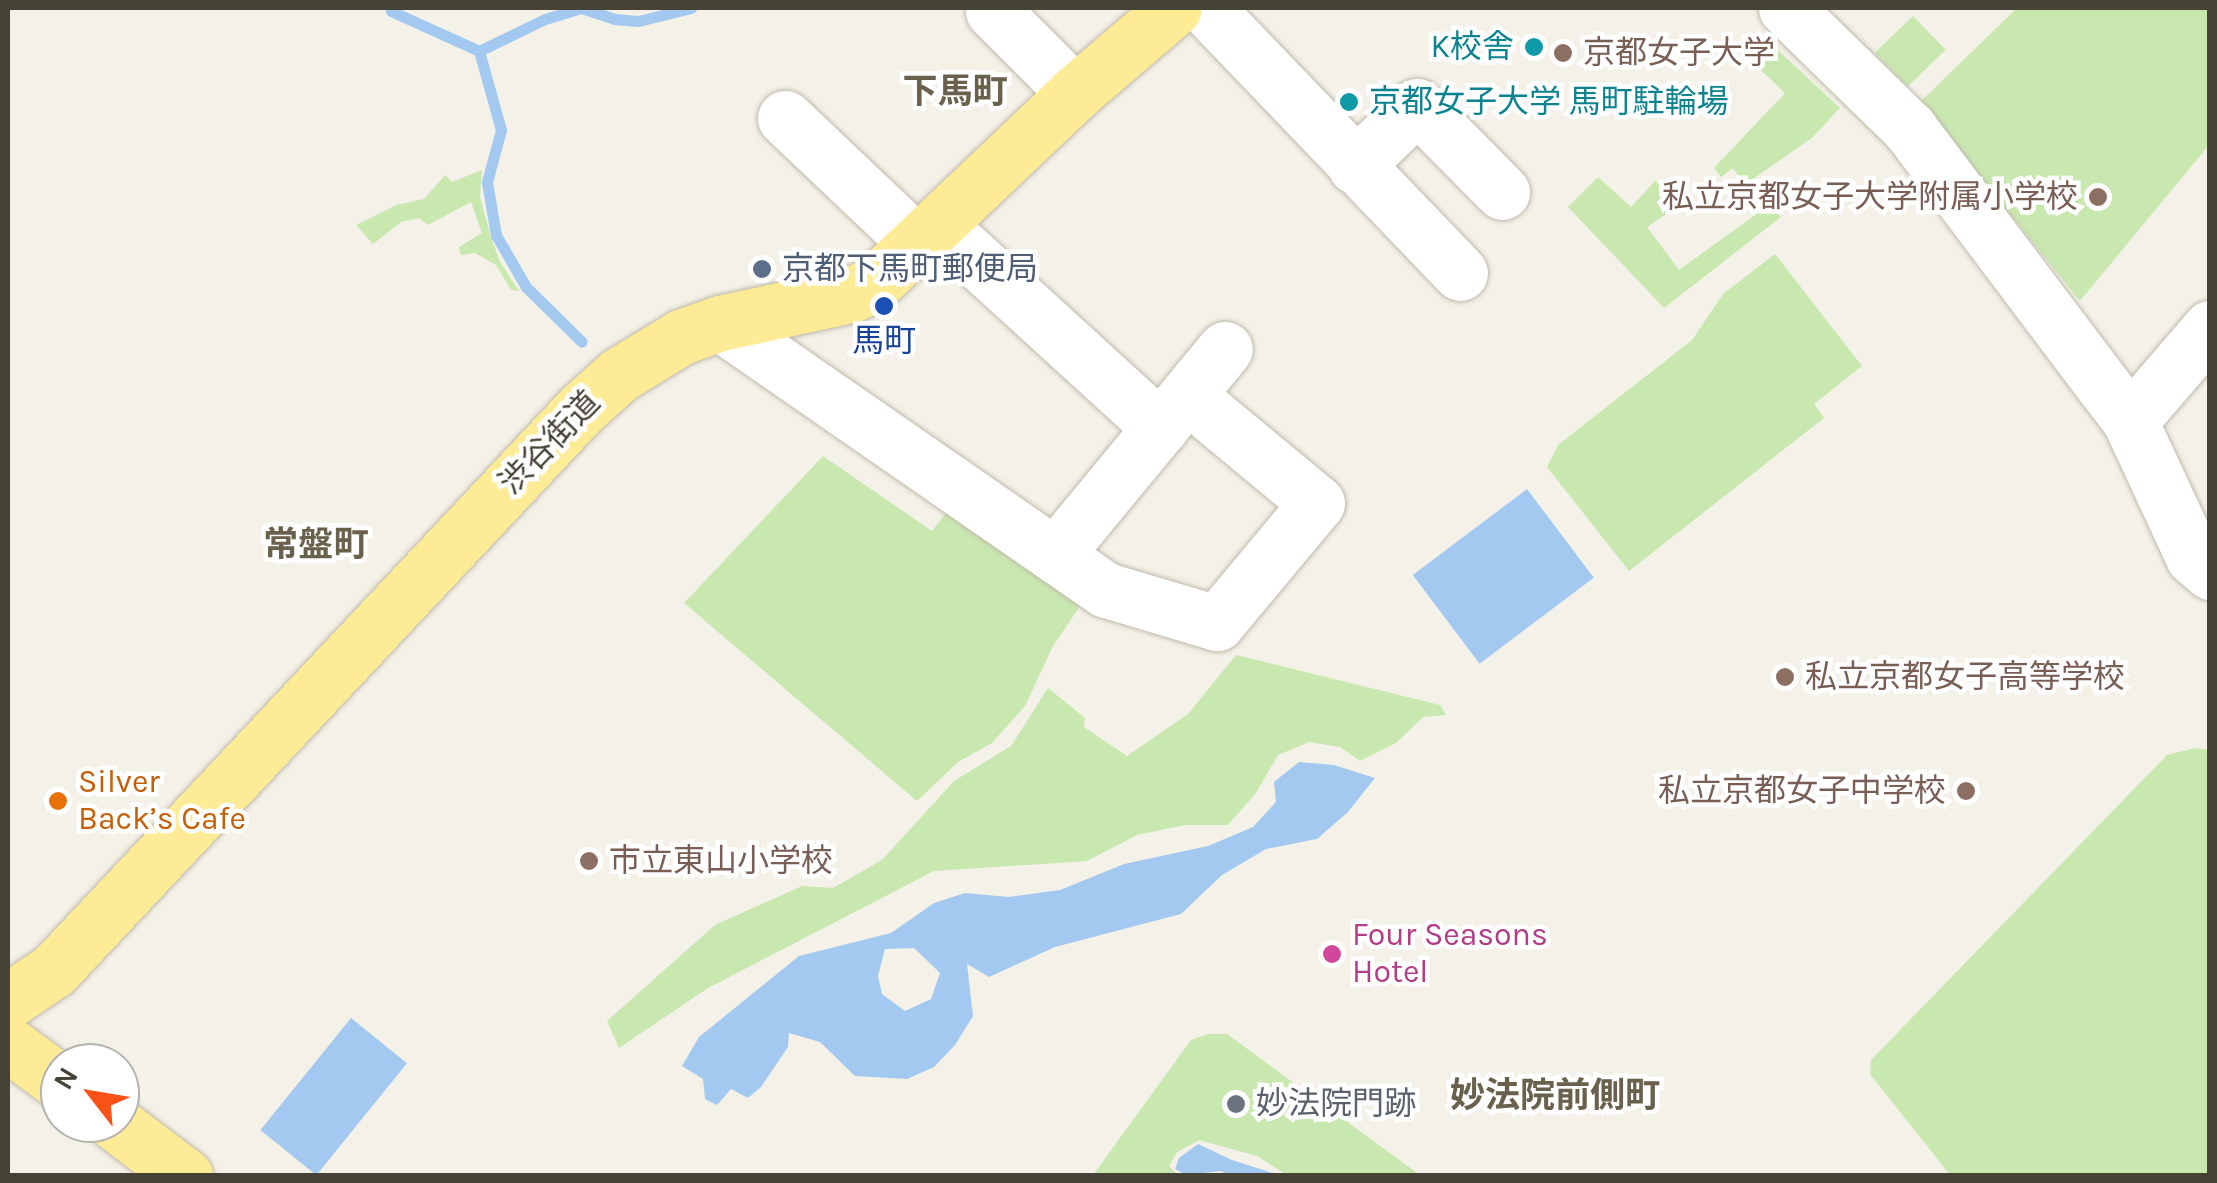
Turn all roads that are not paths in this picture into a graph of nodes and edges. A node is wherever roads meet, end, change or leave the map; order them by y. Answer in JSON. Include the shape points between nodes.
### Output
{"nodes":[{"id":1,"x":1174,"y":8,"type":"edge"},
{"id":2,"x":1206,"y":8,"type":"edge"},
{"id":3,"x":1786,"y":8,"type":"edge"},
{"id":4,"x":993,"y":11,"type":"dead end"},
{"id":5,"x":1075,"y":93,"type":"junction"},
{"id":6,"x":785,"y":118,"type":"dead end"},
{"id":7,"x":1356,"y":166,"type":"junction"},
{"id":8,"x":1502,"y":192,"type":"dead end"},
{"id":9,"x":928,"y":235,"type":"junction"},
{"id":10,"x":1460,"y":273,"type":"dead end"},
{"id":11,"x":720,"y":323,"type":"junction"},
{"id":12,"x":2210,"y":328,"type":"edge"},
{"id":13,"x":1225,"y":349,"type":"dead end"},
{"id":14,"x":1174,"y":411,"type":"junction"},
{"id":15,"x":2130,"y":421,"type":"junction"},
{"id":16,"x":1054,"y":555,"type":"junction"},
{"id":17,"x":2210,"y":572,"type":"edge"},
{"id":18,"x":8,"y":1001,"type":"edge"},
{"id":19,"x":8,"y":1044,"type":"edge"},
{"id":20,"x":40,"y":1067,"type":"edge"},
{"id":21,"x":140,"y":1142,"type":"edge"},
{"id":22,"x":185,"y":1176,"type":"edge"}],
"edges":[{"from":1,"to":5,"type":"main road","name":"渋谷街道"},
{"from":2,"to":7,"type":"street"},
{"from":3,"to":15,"type":"street","via":[[1910,128]]},
{"from":4,"to":5,"type":"street"},
{"from":5,"to":9,"type":"main road","name":"渋谷街道"},
{"from":6,"to":9,"type":"street"},
{"from":7,"to":8,"type":"street","via":[[1418,106]]},
{"from":7,"to":10,"type":"street"},
{"from":9,"to":11,"type":"main road","name":"渋谷街道","via":[[884,277],[851,295]]},
{"from":9,"to":14,"type":"street"},
{"from":11,"to":16,"type":"street"},
{"from":11,"to":18,"type":"main road","name":"渋谷街道","via":[[649,353],[580,410],[120,902],[54,970]]},
{"from":12,"to":15,"type":"street"},
{"from":13,"to":14,"type":"street"},
{"from":14,"to":16,"type":"street"},
{"from":14,"to":16,"type":"street","via":[[1317,504],[1217,623],[1106,590]]},
{"from":15,"to":17,"type":"street","via":[[2193,557]]},
{"from":19,"to":20,"type":"main road"},
{"from":21,"to":22,"type":"main road"}]}
